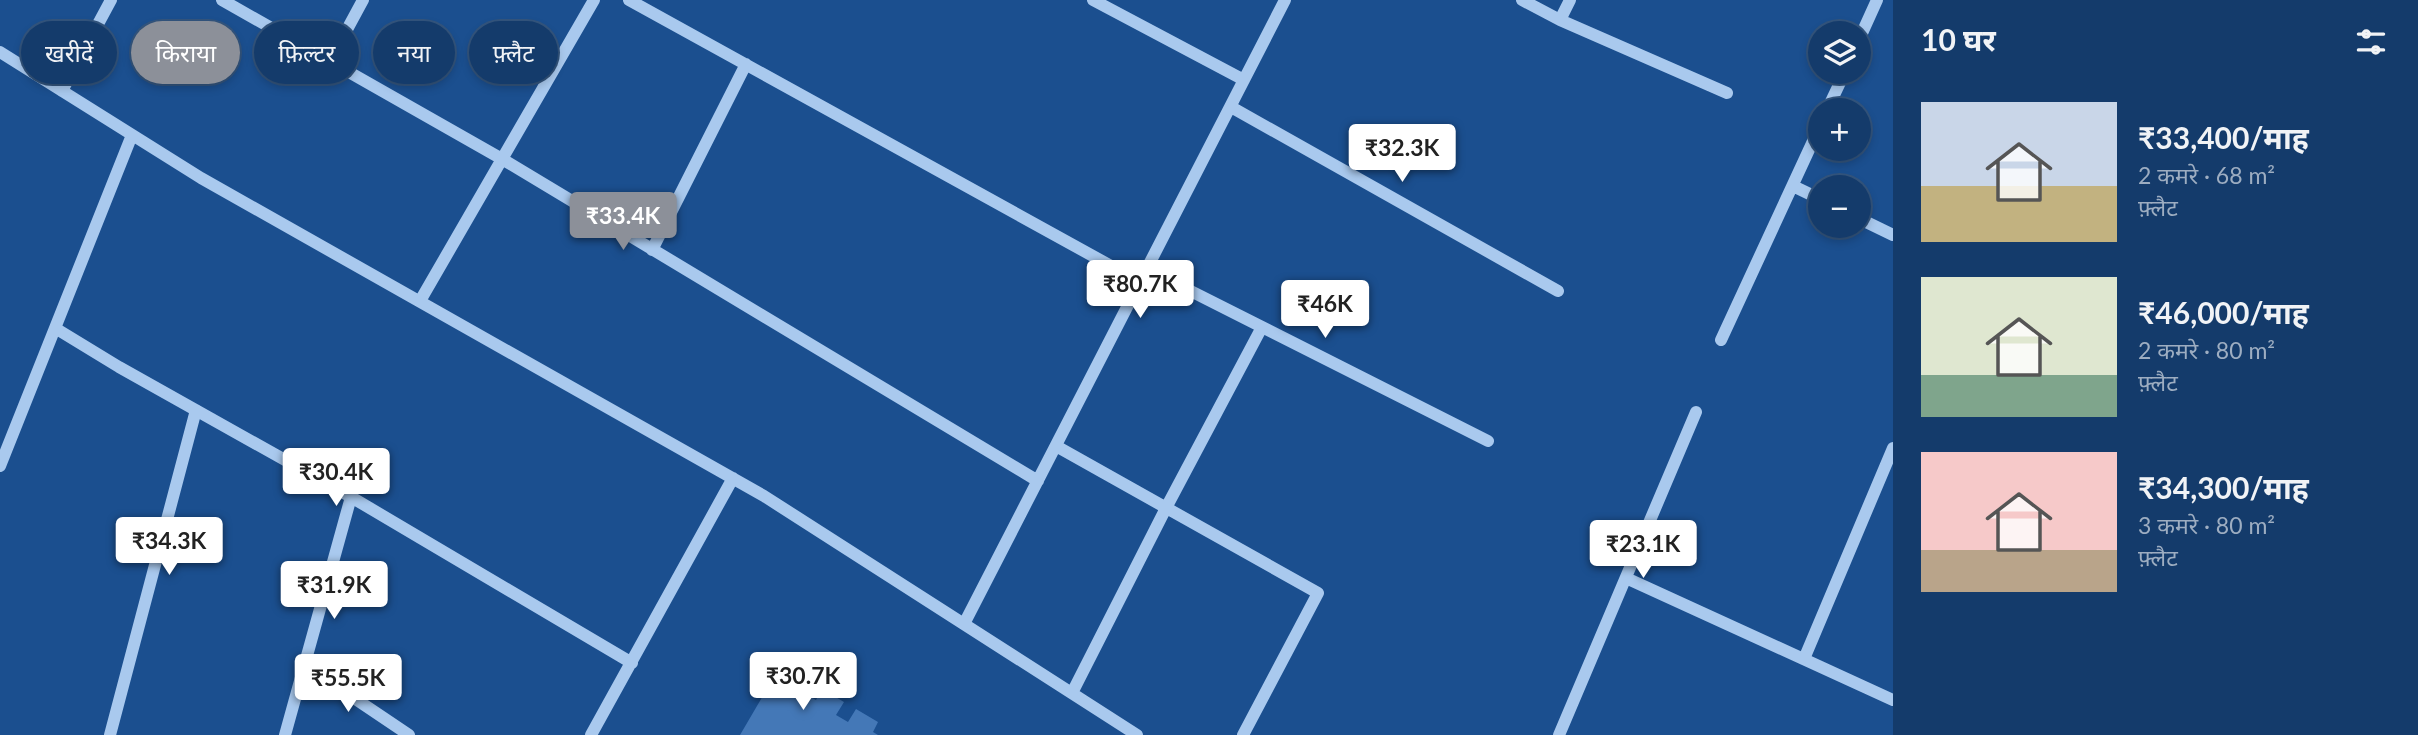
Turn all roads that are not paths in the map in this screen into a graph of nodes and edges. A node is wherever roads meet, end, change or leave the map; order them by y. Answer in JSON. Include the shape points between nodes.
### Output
{"nodes":[{"id":1,"x":111,"y":0,"type":"edge"},
{"id":2,"x":222,"y":0,"type":"edge"},
{"id":3,"x":363,"y":0,"type":"edge"},
{"id":4,"x":594,"y":0,"type":"edge"},
{"id":5,"x":629,"y":0,"type":"edge"},
{"id":6,"x":1093,"y":0,"type":"edge"},
{"id":7,"x":1285,"y":0,"type":"edge"},
{"id":8,"x":1522,"y":0,"type":"edge"},
{"id":9,"x":1570,"y":0,"type":"edge"},
{"id":10,"x":1877,"y":0,"type":"edge"},
{"id":11,"x":1560,"y":20,"type":"junction"},
{"id":12,"x":259,"y":21,"type":"edge"},
{"id":13,"x":352,"y":21,"type":"edge"},
{"id":14,"x":1868,"y":21,"type":"edge"},
{"id":15,"x":0,"y":52,"type":"edge"},
{"id":16,"x":746,"y":64,"type":"junction"},
{"id":17,"x":359,"y":78,"type":"edge"},
{"id":18,"x":1244,"y":80,"type":"junction"},
{"id":19,"x":62,"y":91,"type":"junction"},
{"id":20,"x":1727,"y":93,"type":"dead end"},
{"id":21,"x":1231,"y":107,"type":"junction"},
{"id":22,"x":132,"y":135,"type":"junction"},
{"id":23,"x":1808,"y":153,"type":"edge"},
{"id":24,"x":502,"y":159,"type":"junction"},
{"id":25,"x":1793,"y":186,"type":"junction"},
{"id":26,"x":1808,"y":193,"type":"edge"},
{"id":27,"x":1871,"y":224,"type":"edge"},
{"id":28,"x":1893,"y":235,"type":"edge"},
{"id":29,"x":652,"y":250,"type":"junction"},
{"id":30,"x":1147,"y":269,"type":"junction"},
{"id":31,"x":1140,"y":282,"type":"junction"},
{"id":32,"x":1558,"y":291,"type":"dead end"},
{"id":33,"x":420,"y":301,"type":"junction"},
{"id":34,"x":1262,"y":327,"type":"junction"},
{"id":35,"x":55,"y":328,"type":"junction"},
{"id":36,"x":1721,"y":340,"type":"dead end"},
{"id":37,"x":197,"y":410,"type":"junction"},
{"id":38,"x":1696,"y":412,"type":"dead end"},
{"id":39,"x":1488,"y":441,"type":"dead end"},
{"id":40,"x":1056,"y":446,"type":"junction"},
{"id":41,"x":1893,"y":447,"type":"edge"},
{"id":42,"x":0,"y":466,"type":"edge"},
{"id":43,"x":733,"y":478,"type":"junction"},
{"id":44,"x":1879,"y":480,"type":"junction"},
{"id":45,"x":1038,"y":481,"type":"junction"},
{"id":46,"x":1893,"y":486,"type":"edge"},
{"id":47,"x":351,"y":498,"type":"junction"},
{"id":48,"x":1166,"y":508,"type":"junction"},
{"id":49,"x":1626,"y":579,"type":"junction"},
{"id":50,"x":964,"y":624,"type":"junction"},
{"id":51,"x":1804,"y":659,"type":"junction"},
{"id":52,"x":632,"y":663,"type":"junction"},
{"id":53,"x":305,"y":665,"type":"junction"},
{"id":54,"x":1072,"y":693,"type":"junction"},
{"id":55,"x":1893,"y":699,"type":"edge"},
{"id":56,"x":110,"y":735,"type":"edge"},
{"id":57,"x":285,"y":735,"type":"edge"},
{"id":58,"x":409,"y":735,"type":"edge"},
{"id":59,"x":591,"y":735,"type":"edge"},
{"id":60,"x":1137,"y":735,"type":"edge"},
{"id":61,"x":1244,"y":735,"type":"edge"},
{"id":62,"x":1559,"y":735,"type":"edge"}],
"edges":[{"from":1,"to":19,"type":"street"},
{"from":2,"to":12,"type":"street"},
{"from":3,"to":13,"type":"street"},
{"from":4,"to":24,"type":"street"},
{"from":5,"to":16,"type":"street"},
{"from":6,"to":18,"type":"street"},
{"from":7,"to":18,"type":"street"},
{"from":8,"to":11,"type":"street"},
{"from":9,"to":11,"type":"street"},
{"from":10,"to":14,"type":"street"},
{"from":11,"to":20,"type":"street"},
{"from":15,"to":19,"type":"street"},
{"from":16,"to":29,"type":"street"},
{"from":16,"to":31,"type":"street"},
{"from":17,"to":24,"type":"street"},
{"from":18,"to":21,"type":"street"},
{"from":19,"to":22,"type":"street"},
{"from":21,"to":30,"type":"street"},
{"from":21,"to":32,"type":"street"},
{"from":22,"to":33,"type":"street"},
{"from":22,"to":35,"type":"street"},
{"from":23,"to":25,"type":"street"},
{"from":24,"to":29,"type":"street"},
{"from":24,"to":33,"type":"street"},
{"from":25,"to":26,"type":"street"},
{"from":25,"to":36,"type":"street"},
{"from":27,"to":28,"type":"street"},
{"from":29,"to":45,"type":"street"},
{"from":30,"to":31,"type":"street"},
{"from":30,"to":34,"type":"street"},
{"from":31,"to":40,"type":"street"},
{"from":33,"to":43,"type":"street"},
{"from":34,"to":39,"type":"street"},
{"from":34,"to":48,"type":"street"},
{"from":35,"to":37,"type":"street"},
{"from":35,"to":42,"type":"street"},
{"from":37,"to":47,"type":"street"},
{"from":37,"to":56,"type":"street"},
{"from":38,"to":49,"type":"street"},
{"from":40,"to":45,"type":"street"},
{"from":40,"to":48,"type":"street"},
{"from":41,"to":44,"type":"street"},
{"from":43,"to":50,"type":"street"},
{"from":43,"to":52,"type":"street"},
{"from":44,"to":46,"type":"street"},
{"from":44,"to":51,"type":"street"},
{"from":45,"to":50,"type":"street"},
{"from":47,"to":52,"type":"street"},
{"from":47,"to":53,"type":"street"},
{"from":48,"to":54,"type":"street"},
{"from":48,"to":61,"type":"street","via":[[1318,593]]},
{"from":49,"to":51,"type":"street"},
{"from":49,"to":62,"type":"street"},
{"from":50,"to":54,"type":"street"},
{"from":51,"to":55,"type":"street"},
{"from":52,"to":59,"type":"street"},
{"from":53,"to":57,"type":"street"},
{"from":53,"to":58,"type":"street"},
{"from":54,"to":60,"type":"street"}]}
